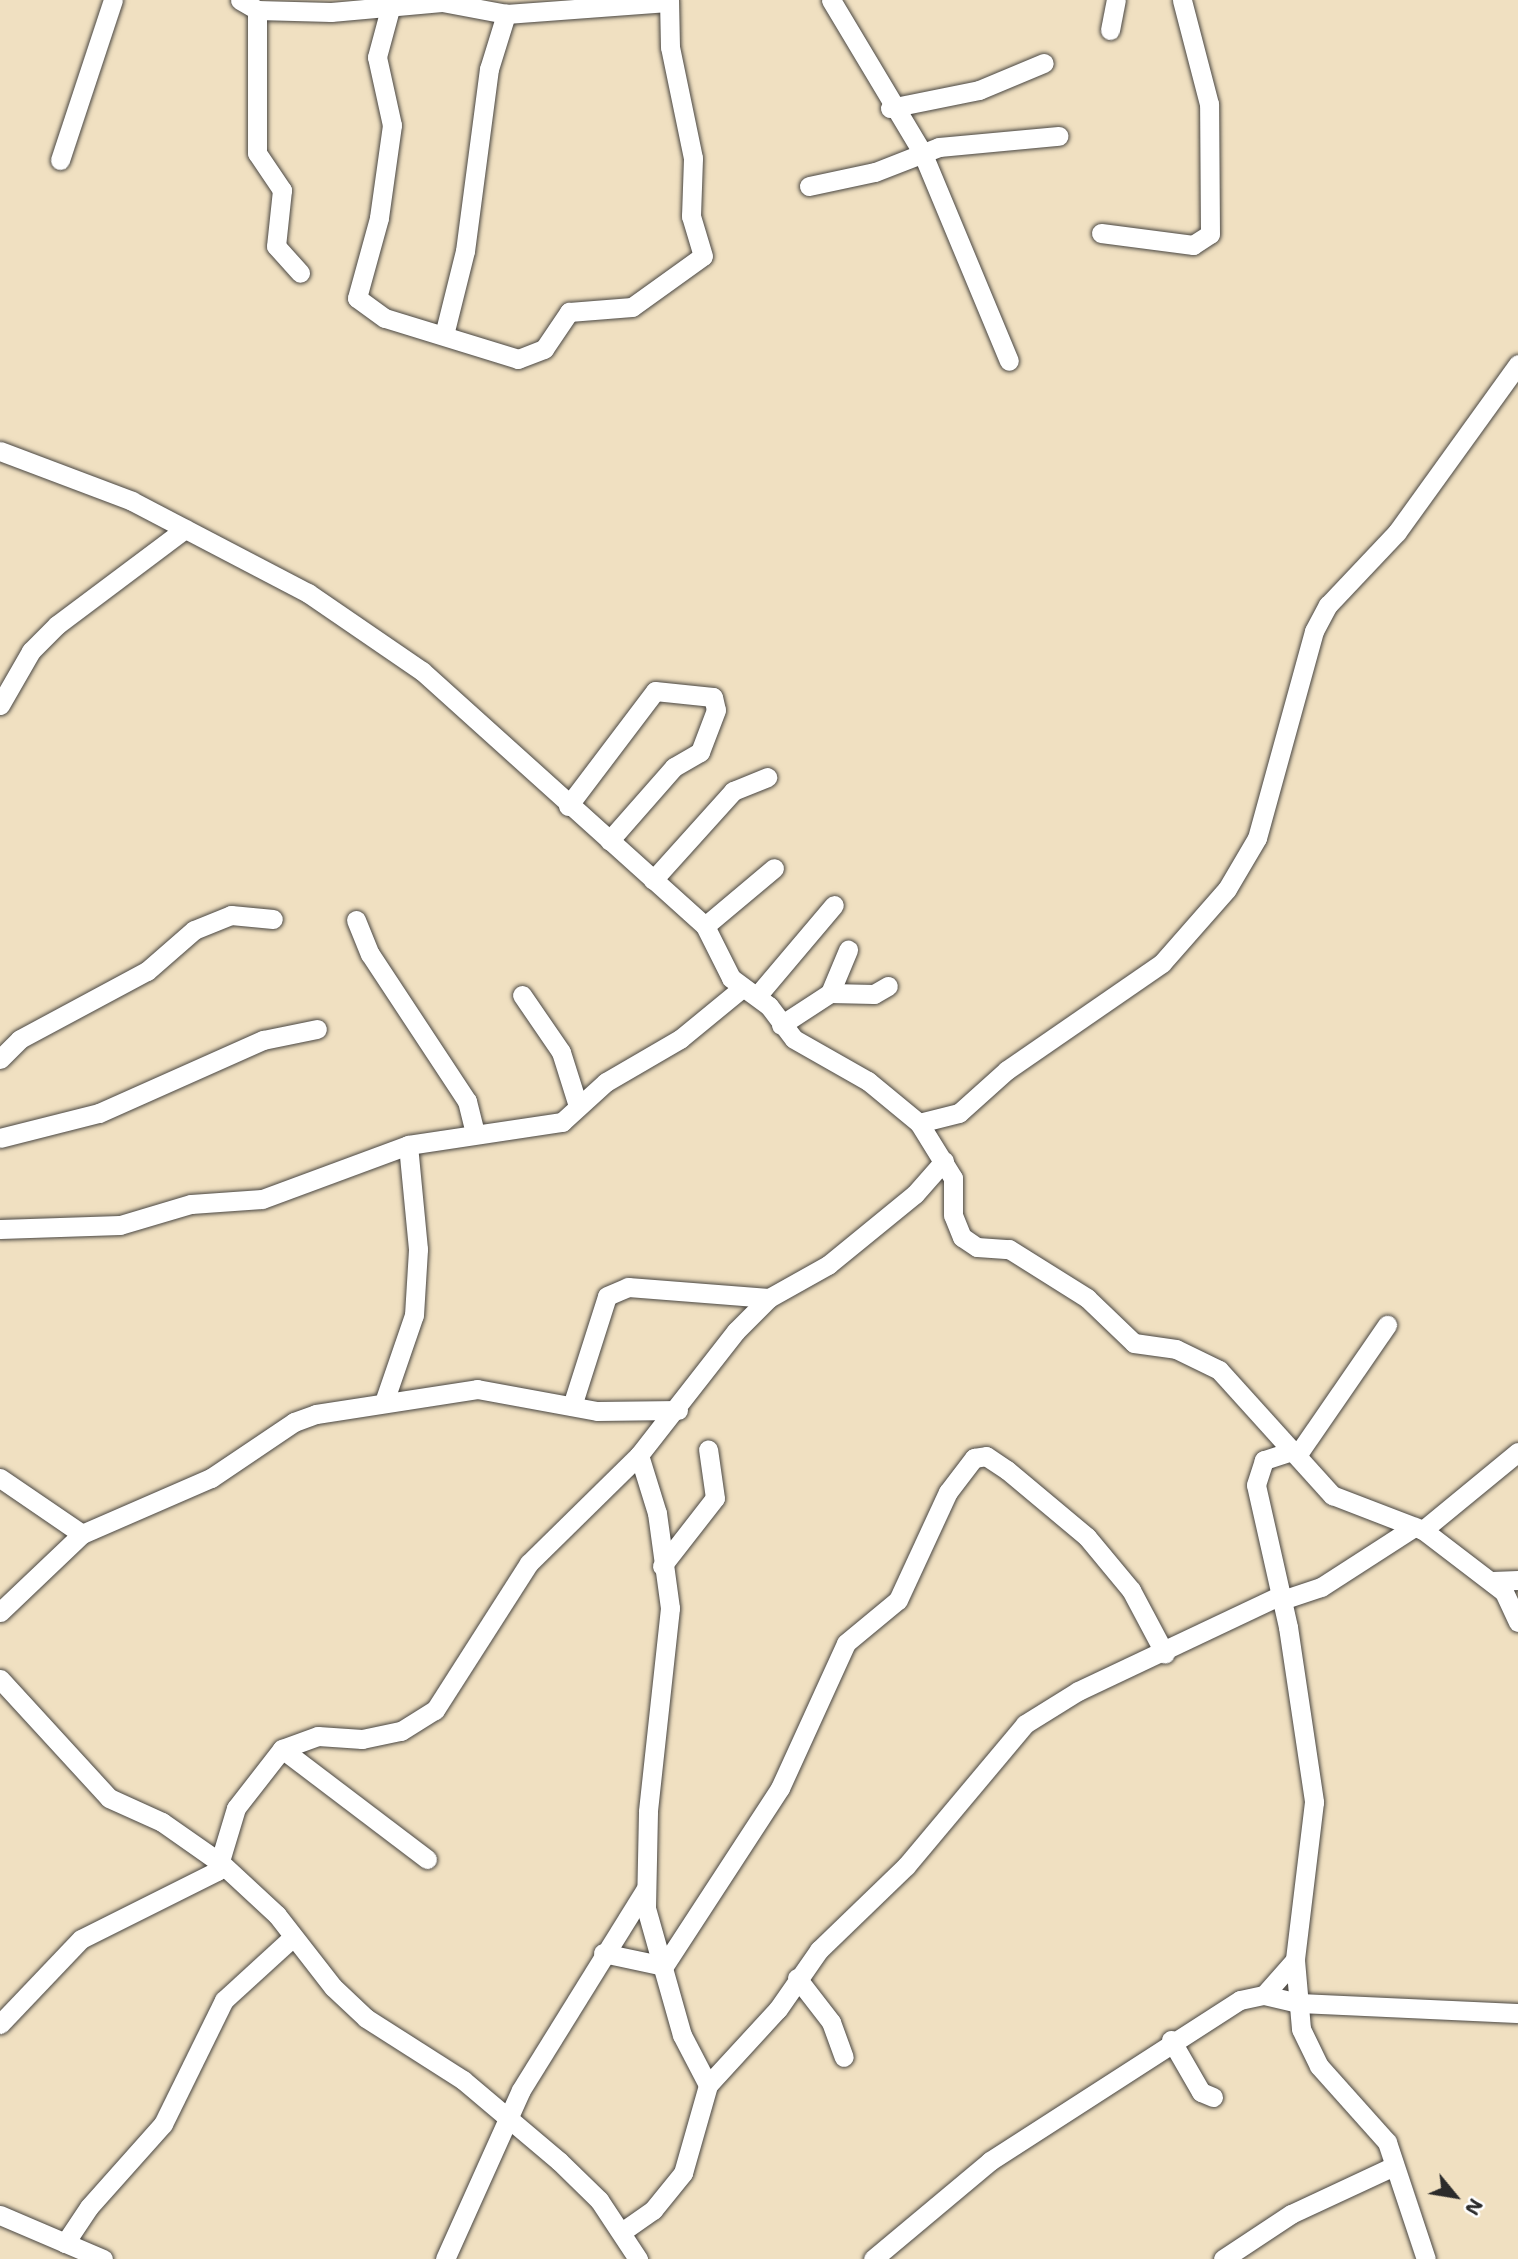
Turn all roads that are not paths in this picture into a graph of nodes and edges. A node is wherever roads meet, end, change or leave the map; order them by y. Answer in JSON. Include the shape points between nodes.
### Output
{"nodes":[{"id":1,"x":113,"y":0,"type":"edge"},
{"id":2,"x":240,"y":0,"type":"edge"},
{"id":3,"x":831,"y":0,"type":"edge"},
{"id":4,"x":1116,"y":0,"type":"edge"},
{"id":5,"x":1182,"y":0,"type":"edge"},
{"id":6,"x":442,"y":1,"type":"edge"},
{"id":7,"x":669,"y":1,"type":"edge"},
{"id":8,"x":391,"y":5,"type":"junction"},
{"id":9,"x":257,"y":10,"type":"junction"},
{"id":10,"x":506,"y":14,"type":"junction"},
{"id":11,"x":1110,"y":30,"type":"dead end"},
{"id":12,"x":1044,"y":63,"type":"dead end"},
{"id":13,"x":890,"y":108,"type":"junction"},
{"id":14,"x":1058,"y":136,"type":"dead end"},
{"id":15,"x":922,"y":152,"type":"junction"},
{"id":16,"x":60,"y":160,"type":"dead end"},
{"id":17,"x":809,"y":186,"type":"dead end"},
{"id":18,"x":1101,"y":233,"type":"dead end"},
{"id":19,"x":300,"y":273,"type":"dead end"},
{"id":20,"x":444,"y":335,"type":"junction"},
{"id":21,"x":1009,"y":360,"type":"dead end"},
{"id":22,"x":1518,"y":364,"type":"edge"},
{"id":23,"x":0,"y":451,"type":"edge"},
{"id":24,"x":185,"y":529,"type":"junction"},
{"id":25,"x":0,"y":705,"type":"edge"},
{"id":26,"x":767,"y":778,"type":"dead end"},
{"id":27,"x":568,"y":806,"type":"junction"},
{"id":28,"x":609,"y":841,"type":"junction"},
{"id":29,"x":774,"y":868,"type":"dead end"},
{"id":30,"x":653,"y":880,"type":"junction"},
{"id":31,"x":834,"y":905,"type":"dead end"},
{"id":32,"x":273,"y":919,"type":"dead end"},
{"id":33,"x":356,"y":920,"type":"dead end"},
{"id":34,"x":705,"y":926,"type":"junction"},
{"id":35,"x":848,"y":950,"type":"dead end"},
{"id":36,"x":888,"y":986,"type":"dead end"},
{"id":37,"x":749,"y":992,"type":"junction"},
{"id":38,"x":830,"y":993,"type":"junction"},
{"id":39,"x":522,"y":995,"type":"dead end"},
{"id":40,"x":782,"y":1025,"type":"junction"},
{"id":41,"x":317,"y":1030,"type":"dead end"},
{"id":42,"x":0,"y":1059,"type":"edge"},
{"id":43,"x":578,"y":1106,"type":"junction"},
{"id":44,"x":919,"y":1123,"type":"junction"},
{"id":45,"x":474,"y":1130,"type":"junction"},
{"id":46,"x":0,"y":1138,"type":"edge"},
{"id":47,"x":408,"y":1145,"type":"junction"},
{"id":48,"x":944,"y":1161,"type":"junction"},
{"id":49,"x":0,"y":1229,"type":"edge"},
{"id":50,"x":769,"y":1298,"type":"junction"},
{"id":51,"x":1387,"y":1325,"type":"dead end"},
{"id":52,"x":384,"y":1402,"type":"junction"},
{"id":53,"x":572,"y":1405,"type":"junction"},
{"id":54,"x":678,"y":1410,"type":"junction"},
{"id":55,"x":708,"y":1450,"type":"dead end"},
{"id":56,"x":1297,"y":1452,"type":"junction"},
{"id":57,"x":1518,"y":1452,"type":"edge"},
{"id":58,"x":639,"y":1455,"type":"junction"},
{"id":59,"x":0,"y":1478,"type":"edge"},
{"id":60,"x":1419,"y":1529,"type":"junction"},
{"id":61,"x":82,"y":1534,"type":"junction"},
{"id":62,"x":663,"y":1566,"type":"junction"},
{"id":63,"x":1518,"y":1580,"type":"edge"},
{"id":64,"x":1492,"y":1581,"type":"junction"},
{"id":65,"x":1282,"y":1597,"type":"junction"},
{"id":66,"x":0,"y":1612,"type":"edge"},
{"id":67,"x":1518,"y":1622,"type":"edge"},
{"id":68,"x":1165,"y":1654,"type":"junction"},
{"id":69,"x":0,"y":1679,"type":"edge"},
{"id":70,"x":282,"y":1749,"type":"junction"},
{"id":71,"x":427,"y":1859,"type":"dead end"},
{"id":72,"x":222,"y":1864,"type":"junction"},
{"id":73,"x":645,"y":1891,"type":"junction"},
{"id":74,"x":293,"y":1937,"type":"junction"},
{"id":75,"x":603,"y":1953,"type":"junction"},
{"id":76,"x":1295,"y":1960,"type":"junction"},
{"id":77,"x":664,"y":1966,"type":"junction"},
{"id":78,"x":797,"y":1978,"type":"junction"},
{"id":79,"x":1264,"y":1996,"type":"junction"},
{"id":80,"x":1298,"y":2003,"type":"junction"},
{"id":81,"x":1518,"y":2013,"type":"edge"},
{"id":82,"x":0,"y":2024,"type":"edge"},
{"id":83,"x":1171,"y":2040,"type":"junction"},
{"id":84,"x":844,"y":2057,"type":"dead end"},
{"id":85,"x":708,"y":2085,"type":"junction"},
{"id":86,"x":1213,"y":2097,"type":"dead end"},
{"id":87,"x":508,"y":2116,"type":"junction"},
{"id":88,"x":1392,"y":2167,"type":"junction"},
{"id":89,"x":0,"y":2215,"type":"edge"},
{"id":90,"x":623,"y":2231,"type":"junction"},
{"id":91,"x":65,"y":2244,"type":"junction"},
{"id":92,"x":103,"y":2259,"type":"edge"},
{"id":93,"x":444,"y":2259,"type":"edge"},
{"id":94,"x":638,"y":2259,"type":"edge"},
{"id":95,"x":873,"y":2259,"type":"edge"},
{"id":96,"x":1223,"y":2259,"type":"edge"},
{"id":97,"x":1426,"y":2259,"type":"edge"}],
"edges":[{"from":1,"to":16,"type":"street"},
{"from":2,"to":9,"type":"street"},
{"from":3,"to":13,"type":"street"},
{"from":4,"to":11,"type":"street"},
{"from":5,"to":18,"type":"street","via":[[1211,127],[1210,234],[1193,245]]},
{"from":6,"to":8,"type":"street"},
{"from":6,"to":10,"type":"street"},
{"from":7,"to":10,"type":"street"},
{"from":7,"to":20,"type":"street","via":[[670,47],[694,158],[691,216],[703,256],[632,307],[569,312],[544,349],[518,359]]},
{"from":8,"to":9,"type":"street"},
{"from":8,"to":20,"type":"street","via":[[377,57],[392,125],[379,218],[357,298],[385,318]]},
{"from":9,"to":19,"type":"street","via":[[257,153],[282,190],[276,246]]},
{"from":10,"to":20,"type":"street","via":[[489,69],[466,251]]},
{"from":12,"to":13,"type":"street","via":[[979,90]]},
{"from":13,"to":15,"type":"street"},
{"from":14,"to":15,"type":"street"},
{"from":15,"to":17,"type":"street","via":[[875,172]]},
{"from":15,"to":21,"type":"street"},
{"from":22,"to":44,"type":"street","via":[[1396,532],[1328,605],[1314,631],[1246,866],[1162,963],[1007,1070],[959,1113]]},
{"from":23,"to":24,"type":"street","via":[[132,501]]},
{"from":24,"to":25,"type":"street","via":[[57,625],[31,652]]},
{"from":24,"to":27,"type":"street","via":[[308,593],[422,671]]},
{"from":26,"to":30,"type":"street","via":[[733,791]]},
{"from":27,"to":28,"type":"street"},
{"from":27,"to":28,"type":"street","via":[[655,691],[713,697],[716,710],[700,752],[674,767]]},
{"from":28,"to":30,"type":"street"},
{"from":29,"to":34,"type":"street"},
{"from":30,"to":34,"type":"street"},
{"from":31,"to":37,"type":"street"},
{"from":32,"to":42,"type":"street","via":[[231,915],[194,930],[147,971],[20,1039]]},
{"from":33,"to":45,"type":"street","via":[[370,954],[467,1101]]},
{"from":34,"to":37,"type":"street"},
{"from":35,"to":38,"type":"street"},
{"from":36,"to":38,"type":"street","via":[[874,994]]},
{"from":37,"to":40,"type":"street"},
{"from":37,"to":43,"type":"street","via":[[606,1082]]},
{"from":38,"to":40,"type":"street"},
{"from":39,"to":43,"type":"street","via":[[561,1052]]},
{"from":40,"to":44,"type":"street","via":[[808,1051],[868,1082]]},
{"from":41,"to":46,"type":"street","via":[[263,1040],[99,1112]]},
{"from":43,"to":45,"type":"street","via":[[562,1122]]},
{"from":44,"to":48,"type":"street"},
{"from":45,"to":47,"type":"street"},
{"from":47,"to":49,"type":"street","via":[[262,1199],[191,1204],[120,1225]]},
{"from":47,"to":52,"type":"street","via":[[418,1249],[414,1315]]},
{"from":48,"to":50,"type":"street","via":[[915,1194],[828,1265]]},
{"from":48,"to":56,"type":"street","via":[[953,1178],[953,1215],[962,1237],[977,1247],[1009,1249],[1087,1298],[1134,1343],[1176,1349],[1219,1370]]},
{"from":50,"to":53,"type":"street","via":[[628,1287],[607,1296]]},
{"from":50,"to":54,"type":"street","via":[[717,1353]]},
{"from":51,"to":56,"type":"street"},
{"from":52,"to":53,"type":"street","via":[[477,1389]]},
{"from":52,"to":61,"type":"street","via":[[294,1422],[211,1478]]},
{"from":53,"to":54,"type":"street","via":[[628,1413]]},
{"from":54,"to":58,"type":"street"},
{"from":55,"to":62,"type":"street","via":[[715,1498]]},
{"from":56,"to":60,"type":"street","via":[[1332,1496]]},
{"from":56,"to":65,"type":"street","via":[[1264,1460],[1257,1469]]},
{"from":57,"to":60,"type":"street"},
{"from":58,"to":62,"type":"street","via":[[657,1513]]},
{"from":58,"to":70,"type":"street","via":[[529,1563],[459,1678],[423,1720],[362,1739],[296,1740]]},
{"from":59,"to":61,"type":"street"},
{"from":60,"to":64,"type":"street","via":[[1467,1569]]},
{"from":60,"to":65,"type":"street","via":[[1321,1587]]},
{"from":61,"to":66,"type":"street"},
{"from":62,"to":73,"type":"street","via":[[670,1608]]},
{"from":63,"to":64,"type":"street"},
{"from":64,"to":67,"type":"street"},
{"from":65,"to":68,"type":"street"},
{"from":65,"to":76,"type":"street","via":[[1314,1802]]},
{"from":68,"to":77,"type":"street","via":[[1131,1590],[1087,1536],[1007,1470],[986,1456],[974,1458],[948,1492],[898,1600],[846,1643],[780,1788]]},
{"from":68,"to":78,"type":"street","via":[[1078,1691],[1025,1724],[906,1866]]},
{"from":69,"to":72,"type":"street","via":[[109,1798],[162,1822]]},
{"from":70,"to":71,"type":"street"},
{"from":70,"to":72,"type":"street","via":[[236,1808]]},
{"from":72,"to":74,"type":"street"},
{"from":72,"to":82,"type":"street","via":[[205,1880],[82,1939]]},
{"from":73,"to":75,"type":"street"},
{"from":73,"to":77,"type":"street"},
{"from":74,"to":87,"type":"street","via":[[366,2018]]},
{"from":74,"to":91,"type":"street","via":[[224,2000],[163,2124],[89,2207]]},
{"from":75,"to":77,"type":"street"},
{"from":75,"to":87,"type":"street"},
{"from":76,"to":79,"type":"street"},
{"from":76,"to":80,"type":"street"},
{"from":77,"to":85,"type":"street","via":[[682,2035]]},
{"from":78,"to":84,"type":"street","via":[[831,2022]]},
{"from":78,"to":85,"type":"street"},
{"from":79,"to":80,"type":"street"},
{"from":79,"to":83,"type":"street","via":[[1240,2000]]},
{"from":80,"to":81,"type":"street"},
{"from":80,"to":88,"type":"street","via":[[1308,2049],[1377,2125]]},
{"from":83,"to":86,"type":"street","via":[[1201,2092]]},
{"from":83,"to":95,"type":"street","via":[[990,2161]]},
{"from":85,"to":90,"type":"street","via":[[683,2173],[653,2210]]},
{"from":87,"to":90,"type":"street","via":[[559,2161]]},
{"from":87,"to":93,"type":"street","via":[[503,2140]]},
{"from":88,"to":96,"type":"street","via":[[1291,2214]]},
{"from":88,"to":97,"type":"street"},
{"from":89,"to":91,"type":"street"},
{"from":90,"to":94,"type":"street"},
{"from":91,"to":92,"type":"street"}]}
